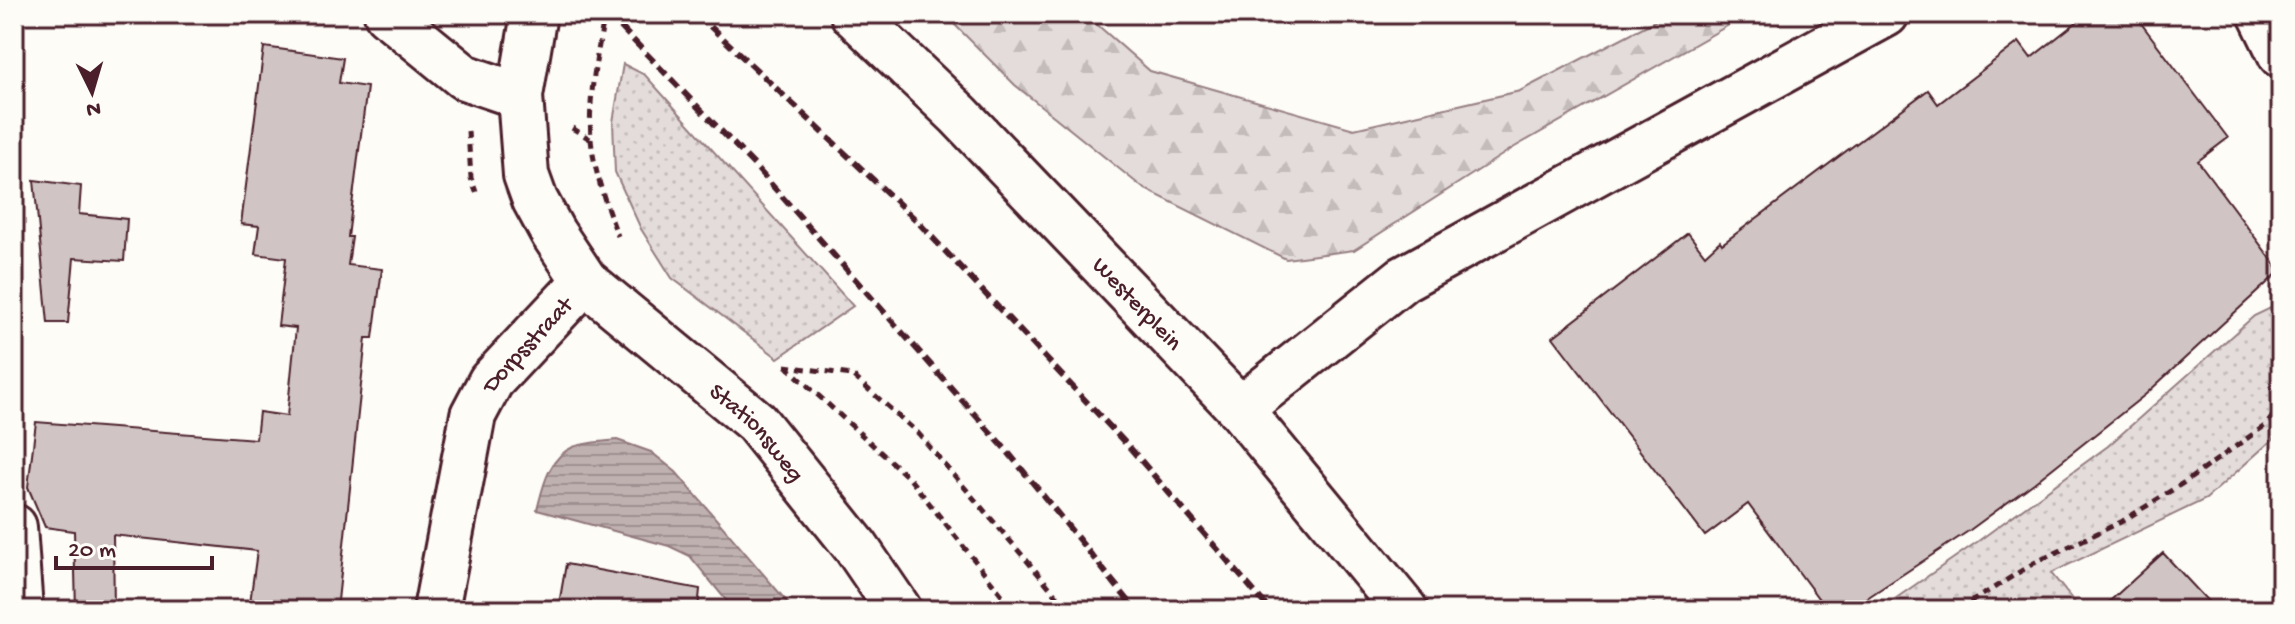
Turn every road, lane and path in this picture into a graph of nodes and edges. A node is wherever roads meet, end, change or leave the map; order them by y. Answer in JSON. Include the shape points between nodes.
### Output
{"nodes":[{"id":1,"x":387,"y":14,"type":"edge"},
{"id":2,"x":534,"y":14,"type":"edge"},
{"id":3,"x":605,"y":14,"type":"edge"},
{"id":4,"x":853,"y":14,"type":"edge"},
{"id":5,"x":1886,"y":14,"type":"edge"},
{"id":6,"x":2261,"y":14,"type":"edge"},
{"id":7,"x":2281,"y":55,"type":"edge"},
{"id":8,"x":520,"y":96,"type":"junction"},
{"id":9,"x":585,"y":281,"type":"junction"},
{"id":10,"x":2281,"y":406,"type":"edge"},
{"id":11,"x":1240,"y":409,"type":"junction"},
{"id":12,"x":14,"y":527,"type":"edge"},
{"id":13,"x":20,"y":610,"type":"edge"},
{"id":14,"x":436,"y":610,"type":"edge"},
{"id":15,"x":899,"y":610,"type":"edge"},
{"id":16,"x":1014,"y":610,"type":"edge"},
{"id":17,"x":1069,"y":610,"type":"edge"},
{"id":18,"x":1405,"y":610,"type":"edge"},
{"id":19,"x":1958,"y":610,"type":"edge"}],
"edges":[{"from":1,"to":8,"type":"street","via":[[464,77]]},
{"from":2,"to":8,"type":"street","name":"Dorpsstraat"},
{"from":3,"to":9,"type":"path","via":[[594,71],[591,140],[619,239]]},
{"from":4,"to":11,"type":"street","name":"Westerplein","via":[[959,115]]},
{"from":5,"to":11,"type":"street","via":[[1403,279]]},
{"from":6,"to":7,"type":"street"},
{"from":8,"to":9,"type":"street","name":"Dorpsstraat","via":[[530,188]]},
{"from":9,"to":14,"type":"street","name":"Dorpsstraat","via":[[491,381],[473,415]]},
{"from":9,"to":15,"type":"street","name":"Stationsweg","via":[[756,422]]},
{"from":10,"to":19,"type":"path","via":[[2266,425],[2188,480]]},
{"from":11,"to":18,"type":"street","name":"Westerplein"},
{"from":12,"to":13,"type":"street"},
{"from":16,"to":17,"type":"path","via":[[910,479],[785,366],[852,375],[918,433]]}]}
